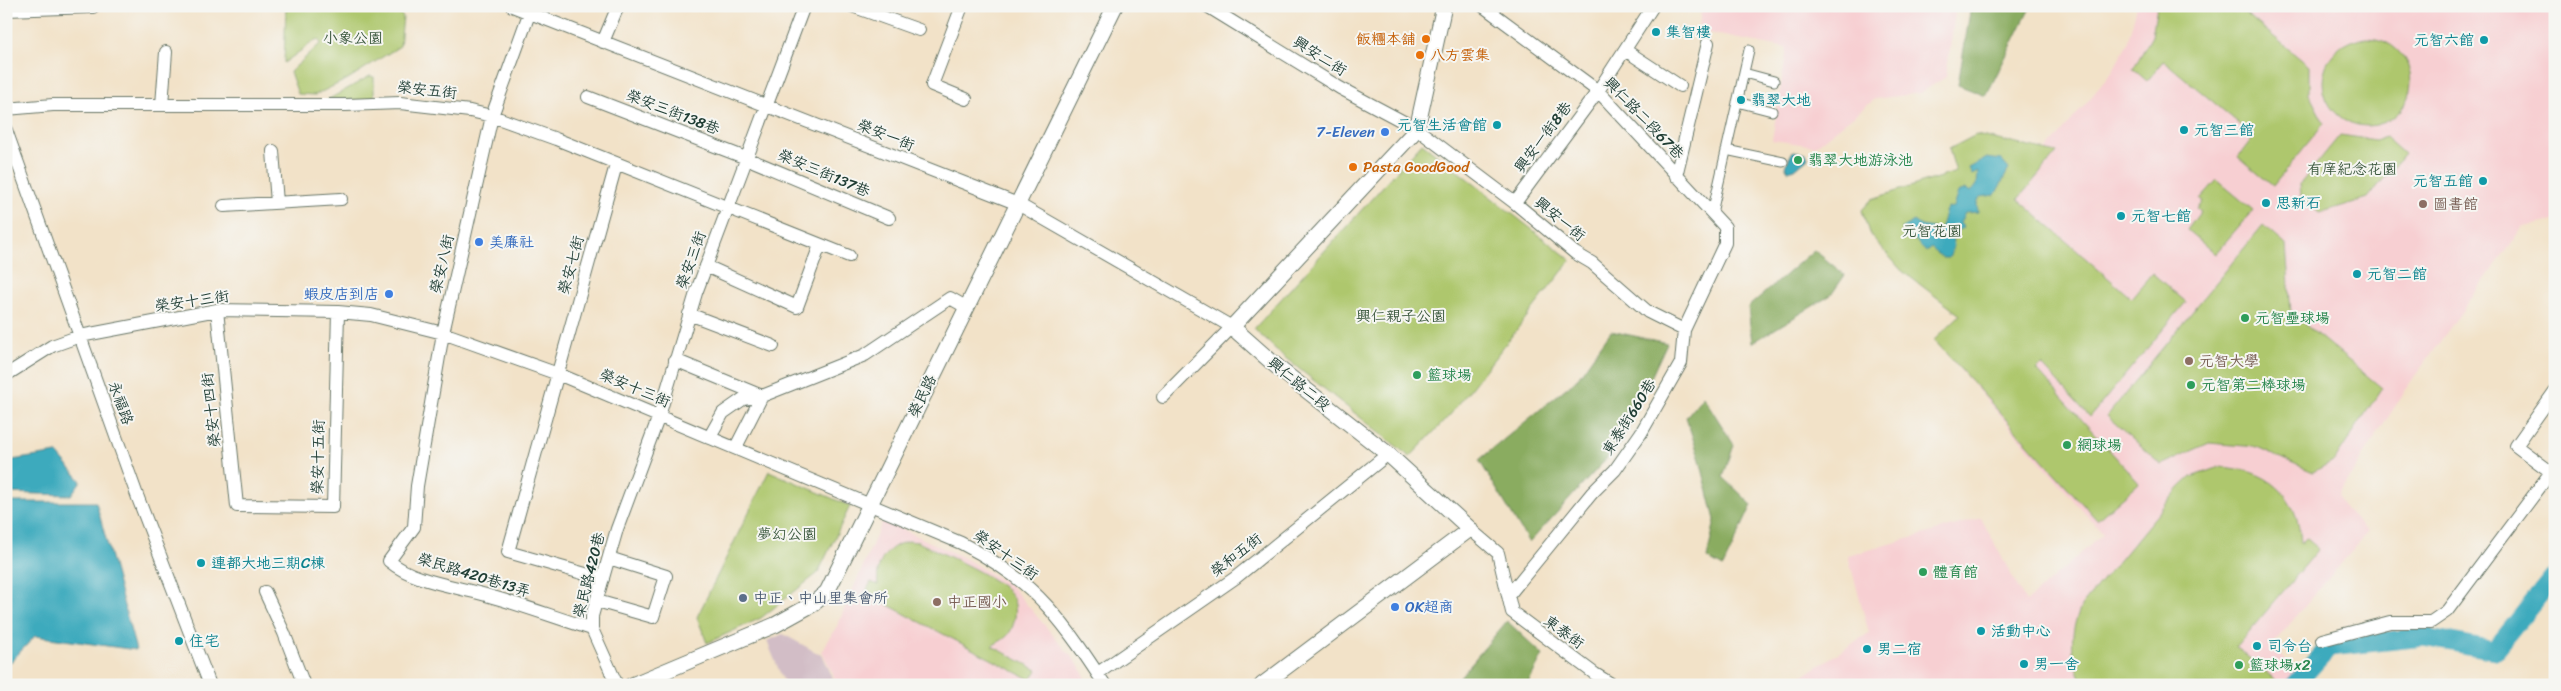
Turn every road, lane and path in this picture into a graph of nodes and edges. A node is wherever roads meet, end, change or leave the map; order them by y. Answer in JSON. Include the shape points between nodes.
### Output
{"nodes":[{"id":1,"x":512,"y":6,"type":"edge"},
{"id":2,"x":618,"y":6,"type":"edge"},
{"id":3,"x":804,"y":6,"type":"edge"},
{"id":4,"x":852,"y":6,"type":"edge"},
{"id":5,"x":962,"y":6,"type":"edge"},
{"id":6,"x":1115,"y":6,"type":"edge"},
{"id":7,"x":1207,"y":6,"type":"edge"},
{"id":8,"x":1444,"y":6,"type":"edge"},
{"id":9,"x":1483,"y":6,"type":"edge"},
{"id":10,"x":1653,"y":6,"type":"edge"},
{"id":11,"x":94,"y":7,"type":"edge"},
{"id":12,"x":6,"y":10,"type":"edge"},
{"id":13,"x":529,"y":14,"type":"junction"},
{"id":14,"x":919,"y":30,"type":"dead end"},
{"id":15,"x":603,"y":42,"type":"junction"},
{"id":16,"x":1708,"y":43,"type":"dead end"},
{"id":17,"x":1625,"y":50,"type":"junction"},
{"id":18,"x":1749,"y":50,"type":"dead end"},
{"id":19,"x":166,"y":52,"type":"dead end"},
{"id":20,"x":1744,"y":73,"type":"junction"},
{"id":21,"x":1774,"y":81,"type":"dead end"},
{"id":22,"x":1680,"y":86,"type":"dead end"},
{"id":23,"x":1598,"y":91,"type":"junction"},
{"id":24,"x":588,"y":97,"type":"dead end"},
{"id":25,"x":966,"y":99,"type":"dead end"},
{"id":26,"x":1737,"y":102,"type":"junction"},
{"id":27,"x":766,"y":104,"type":"junction"},
{"id":28,"x":162,"y":105,"type":"junction"},
{"id":29,"x":6,"y":109,"type":"edge"},
{"id":30,"x":1772,"y":111,"type":"dead end"},
{"id":31,"x":492,"y":116,"type":"junction"},
{"id":32,"x":1417,"y":129,"type":"junction"},
{"id":33,"x":6,"y":130,"type":"edge"},
{"id":34,"x":1726,"y":150,"type":"junction"},
{"id":35,"x":273,"y":151,"type":"dead end"},
{"id":36,"x":746,"y":158,"type":"junction"},
{"id":37,"x":1784,"y":162,"type":"dead end"},
{"id":38,"x":616,"y":165,"type":"junction"},
{"id":39,"x":1676,"y":176,"type":"junction"},
{"id":40,"x":342,"y":199,"type":"dead end"},
{"id":41,"x":277,"y":203,"type":"junction"},
{"id":42,"x":1515,"y":203,"type":"junction"},
{"id":43,"x":1018,"y":204,"type":"junction"},
{"id":44,"x":224,"y":206,"type":"dead end"},
{"id":45,"x":728,"y":209,"type":"junction"},
{"id":46,"x":1712,"y":213,"type":"junction"},
{"id":47,"x":889,"y":218,"type":"dead end"},
{"id":48,"x":1724,"y":227,"type":"joint"},
{"id":49,"x":820,"y":245,"type":"junction"},
{"id":50,"x":849,"y":256,"type":"dead end"},
{"id":51,"x":706,"y":266,"type":"junction"},
{"id":52,"x":966,"y":307,"type":"junction"},
{"id":53,"x":217,"y":310,"type":"junction"},
{"id":54,"x":338,"y":312,"type":"junction"},
{"id":55,"x":689,"y":314,"type":"junction"},
{"id":56,"x":1232,"y":327,"type":"junction"},
{"id":57,"x":1684,"y":330,"type":"junction"},
{"id":58,"x":443,"y":333,"type":"junction"},
{"id":59,"x":80,"y":336,"type":"junction"},
{"id":60,"x":773,"y":346,"type":"dead end"},
{"id":61,"x":675,"y":360,"type":"junction"},
{"id":62,"x":6,"y":374,"type":"edge"},
{"id":63,"x":558,"y":374,"type":"junction"},
{"id":64,"x":2555,"y":391,"type":"edge"},
{"id":65,"x":762,"y":396,"type":"junction"},
{"id":66,"x":1163,"y":397,"type":"dead end"},
{"id":67,"x":659,"y":416,"type":"junction"},
{"id":68,"x":710,"y":438,"type":"junction"},
{"id":69,"x":736,"y":447,"type":"junction"},
{"id":70,"x":1388,"y":454,"type":"junction"},
{"id":71,"x":2553,"y":473,"type":"edge"},
{"id":72,"x":869,"y":503,"type":"junction"},
{"id":73,"x":237,"y":506,"type":"joint"},
{"id":74,"x":414,"y":527,"type":"joint"},
{"id":75,"x":617,"y":529,"type":"joint"},
{"id":76,"x":1470,"y":529,"type":"junction"},
{"id":77,"x":609,"y":558,"type":"junction"},
{"id":78,"x":603,"y":579,"type":"junction"},
{"id":79,"x":265,"y":592,"type":"dead end"},
{"id":80,"x":1508,"y":596,"type":"junction"},
{"id":81,"x":597,"y":601,"type":"junction"},
{"id":82,"x":592,"y":629,"type":"junction"},
{"id":83,"x":2322,"y":640,"type":"dead end"},
{"id":84,"x":1098,"y":673,"type":"junction"},
{"id":85,"x":210,"y":685,"type":"edge"},
{"id":86,"x":304,"y":685,"type":"edge"},
{"id":87,"x":617,"y":685,"type":"edge"},
{"id":88,"x":632,"y":685,"type":"edge"},
{"id":89,"x":1105,"y":685,"type":"edge"},
{"id":90,"x":1262,"y":685,"type":"edge"},
{"id":91,"x":1613,"y":685,"type":"edge"}],
"edges":[{"from":1,"to":13,"type":"street","name":"榮安一街"},
{"from":2,"to":15,"type":"street"},
{"from":3,"to":27,"type":"street","name":"榮安三街"},
{"from":4,"to":14,"type":"street"},
{"from":5,"to":25,"type":"street","via":[[932,85]]},
{"from":6,"to":43,"type":"street","name":"榮民路"},
{"from":7,"to":32,"type":"street","name":"興安二街","via":[[1340,88]]},
{"from":8,"to":32,"type":"street"},
{"from":9,"to":23,"type":"street","name":"興仁路二段67巷"},
{"from":10,"to":17,"type":"street","name":"興安一街8巷"},
{"from":11,"to":12,"type":"street"},
{"from":13,"to":15,"type":"street","name":"榮安一街"},
{"from":13,"to":31,"type":"street","name":"榮安八街"},
{"from":15,"to":27,"type":"street","name":"榮安一街"},
{"from":16,"to":39,"type":"street"},
{"from":17,"to":22,"type":"street"},
{"from":17,"to":23,"type":"street","name":"興安一街8巷"},
{"from":18,"to":20,"type":"street"},
{"from":19,"to":28,"type":"street"},
{"from":20,"to":21,"type":"street"},
{"from":20,"to":26,"type":"street"},
{"from":23,"to":39,"type":"street","name":"興仁路二段67巷"},
{"from":23,"to":42,"type":"street","name":"興安一街8巷"},
{"from":24,"to":36,"type":"street","name":"榮安三街138巷"},
{"from":26,"to":30,"type":"street"},
{"from":26,"to":34,"type":"street"},
{"from":27,"to":36,"type":"street","name":"榮安三街"},
{"from":27,"to":43,"type":"street","name":"榮安一街"},
{"from":28,"to":29,"type":"street","name":"榮安五街"},
{"from":28,"to":31,"type":"street","name":"榮安五街","via":[[400,103]]},
{"from":31,"to":38,"type":"street","name":"榮安五街"},
{"from":31,"to":58,"type":"street","name":"榮安八街"},
{"from":32,"to":42,"type":"street","name":"興安一街"},
{"from":32,"to":56,"type":"street"},
{"from":33,"to":59,"type":"street","name":"永福路"},
{"from":34,"to":37,"type":"street"},
{"from":34,"to":46,"type":"street"},
{"from":35,"to":41,"type":"street"},
{"from":36,"to":45,"type":"street","name":"榮安三街"},
{"from":36,"to":47,"type":"street","name":"榮安三街137巷"},
{"from":38,"to":45,"type":"street","name":"榮安五街"},
{"from":38,"to":63,"type":"street","name":"榮安七街"},
{"from":39,"to":46,"type":"street","name":"興仁路二段67巷"},
{"from":40,"to":41,"type":"street"},
{"from":41,"to":44,"type":"street"},
{"from":42,"to":57,"type":"street","name":"興安一街","via":[[1648,312]]},
{"from":43,"to":52,"type":"street","name":"榮民路"},
{"from":43,"to":56,"type":"street","name":"榮安一街"},
{"from":45,"to":49,"type":"street","name":"榮安五街"},
{"from":45,"to":51,"type":"street","name":"榮安三街"},
{"from":46,"to":48,"type":"street","name":"興仁路二段67巷"},
{"from":48,"to":57,"type":"street","name":"東泰街660巷","via":[[1725,243]]},
{"from":49,"to":50,"type":"street","name":"榮安五街"},
{"from":49,"to":51,"type":"street","via":[[797,307]]},
{"from":51,"to":55,"type":"street","name":"榮安三街"},
{"from":52,"to":65,"type":"street","via":[[950,298],[865,355]]},
{"from":52,"to":72,"type":"street","name":"榮民路"},
{"from":53,"to":54,"type":"street","name":"榮安十三街"},
{"from":53,"to":59,"type":"street","name":"榮安十三街"},
{"from":53,"to":73,"type":"street","name":"榮安十四街"},
{"from":54,"to":58,"type":"street","name":"榮安十三街","via":[[371,315]]},
{"from":54,"to":73,"type":"street","name":"榮安十五街","via":[[334,507]]},
{"from":55,"to":60,"type":"street"},
{"from":55,"to":61,"type":"street","name":"榮安三街"},
{"from":56,"to":66,"type":"street"},
{"from":56,"to":70,"type":"street","name":"興仁路二段","via":[[1282,371]]},
{"from":57,"to":80,"type":"street","name":"東泰街660巷","via":[[1681,363],[1641,433],[1615,470],[1592,493]]},
{"from":58,"to":63,"type":"street","name":"榮安十三街"},
{"from":58,"to":74,"type":"street","name":"榮安八街","via":[[417,486]]},
{"from":59,"to":62,"type":"street","name":"榮安十三街","via":[[52,346]]},
{"from":59,"to":85,"type":"street","name":"永福路"},
{"from":61,"to":65,"type":"street"},
{"from":61,"to":67,"type":"street","name":"榮安三街"},
{"from":63,"to":67,"type":"street","name":"榮安十三街"},
{"from":63,"to":78,"type":"street","name":"榮安七街","via":[[508,552]]},
{"from":64,"to":71,"type":"street","via":[[2516,446]]},
{"from":65,"to":68,"type":"street","via":[[743,399],[723,413]]},
{"from":65,"to":69,"type":"street"},
{"from":67,"to":68,"type":"street","name":"榮安十三街"},
{"from":67,"to":75,"type":"street","name":"榮安三街"},
{"from":68,"to":69,"type":"street","name":"榮安十三街"},
{"from":69,"to":72,"type":"street","name":"榮安十三街"},
{"from":70,"to":76,"type":"street","name":"興仁路二段"},
{"from":70,"to":84,"type":"street","name":"榮和五街","via":[[1235,578]]},
{"from":71,"to":83,"type":"street","via":[[2447,611],[2431,622],[2390,622]]},
{"from":72,"to":84,"type":"street","name":"榮安十三街","via":[[984,555],[1048,607]]},
{"from":72,"to":88,"type":"street","name":"榮民路","via":[[835,580],[813,604],[774,625]]},
{"from":74,"to":82,"type":"street","name":"榮民路420巷13弄","via":[[389,561],[397,567],[420,577]]},
{"from":75,"to":77,"type":"street","name":"榮民路420巷"},
{"from":76,"to":80,"type":"street","name":"東泰街","via":[[1498,553]]},
{"from":76,"to":90,"type":"street"},
{"from":77,"to":78,"type":"street","name":"榮民路420巷"},
{"from":77,"to":81,"type":"street","via":[[666,576],[653,617]]},
{"from":78,"to":81,"type":"street","name":"榮民路420巷"},
{"from":79,"to":86,"type":"street"},
{"from":80,"to":91,"type":"street","name":"東泰街","via":[[1512,612],[1528,626]]},
{"from":81,"to":82,"type":"street","name":"榮民路420巷"},
{"from":82,"to":87,"type":"street","name":"榮民路420巷"},
{"from":84,"to":89,"type":"street","name":"榮安十三街"}]}
